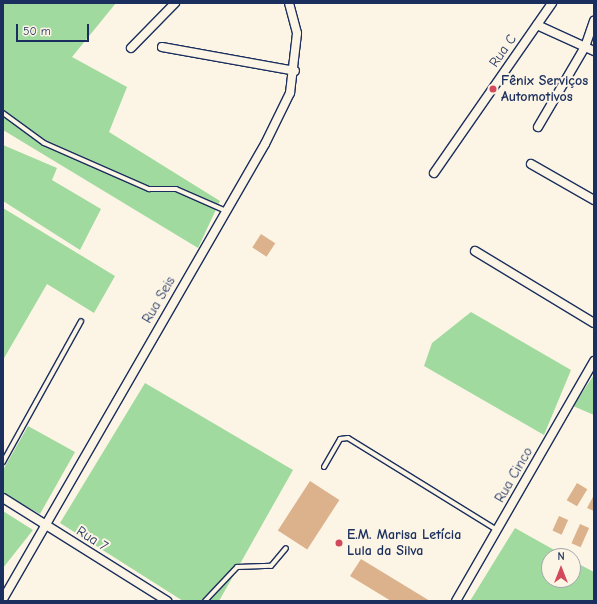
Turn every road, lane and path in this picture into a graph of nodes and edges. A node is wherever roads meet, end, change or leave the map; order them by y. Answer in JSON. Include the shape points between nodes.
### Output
{"nodes":[{"id":1,"x":176,"y":3,"type":"edge"},
{"id":2,"x":289,"y":3,"type":"edge"},
{"id":3,"x":552,"y":3,"type":"edge"},
{"id":4,"x":594,"y":22,"type":"edge"},
{"id":5,"x":537,"y":26,"type":"junction"},
{"id":6,"x":162,"y":47,"type":"dead end"},
{"id":7,"x":585,"y":47,"type":"junction"},
{"id":8,"x":131,"y":48,"type":"dead end"},
{"id":9,"x":594,"y":51,"type":"edge"},
{"id":10,"x":295,"y":71,"type":"junction"},
{"id":11,"x":3,"y":114,"type":"edge"},
{"id":12,"x":538,"y":126,"type":"dead end"},
{"id":13,"x":531,"y":164,"type":"dead end"},
{"id":14,"x":434,"y":173,"type":"dead end"},
{"id":15,"x":594,"y":200,"type":"edge"},
{"id":16,"x":226,"y":211,"type":"junction"},
{"id":17,"x":475,"y":252,"type":"dead end"},
{"id":18,"x":82,"y":321,"type":"dead end"},
{"id":19,"x":594,"y":323,"type":"edge"},
{"id":20,"x":594,"y":361,"type":"edge"},
{"id":21,"x":3,"y":462,"type":"edge"},
{"id":22,"x":324,"y":467,"type":"dead end"},
{"id":23,"x":3,"y":498,"type":"edge"},
{"id":24,"x":44,"y":525,"type":"junction"},
{"id":25,"x":497,"y":530,"type":"junction"},
{"id":26,"x":286,"y":548,"type":"dead end"},
{"id":27,"x":3,"y":599,"type":"edge"},
{"id":28,"x":167,"y":601,"type":"edge"},
{"id":29,"x":205,"y":601,"type":"edge"},
{"id":30,"x":456,"y":601,"type":"edge"}],
"edges":[{"from":1,"to":8,"type":"street"},
{"from":2,"to":10,"type":"street","name":"Rua Seis","via":[[297,33]]},
{"from":3,"to":5,"type":"street","name":"Rua C"},
{"from":4,"to":7,"type":"street"},
{"from":5,"to":7,"type":"street"},
{"from":5,"to":14,"type":"street","name":"Rua C"},
{"from":6,"to":10,"type":"street"},
{"from":7,"to":9,"type":"street"},
{"from":7,"to":12,"type":"street"},
{"from":10,"to":16,"type":"street","name":"Rua Seis","via":[[287,99]]},
{"from":11,"to":16,"type":"lane","via":[[44,143],[149,189],[176,189]]},
{"from":13,"to":15,"type":"street"},
{"from":16,"to":24,"type":"street","name":"Rua Seis"},
{"from":17,"to":19,"type":"street"},
{"from":18,"to":21,"type":"lane"},
{"from":20,"to":25,"type":"street","name":"Rua Cinco"},
{"from":22,"to":25,"type":"lane","via":[[340,439],[348,438]]},
{"from":23,"to":24,"type":"street","name":"Rua 7"},
{"from":24,"to":27,"type":"street","name":"Rua Seis"},
{"from":24,"to":28,"type":"street","name":"Rua 7"},
{"from":25,"to":30,"type":"street","name":"Rua Cinco"},
{"from":26,"to":29,"type":"lane","via":[[271,566],[237,567]]}]}
